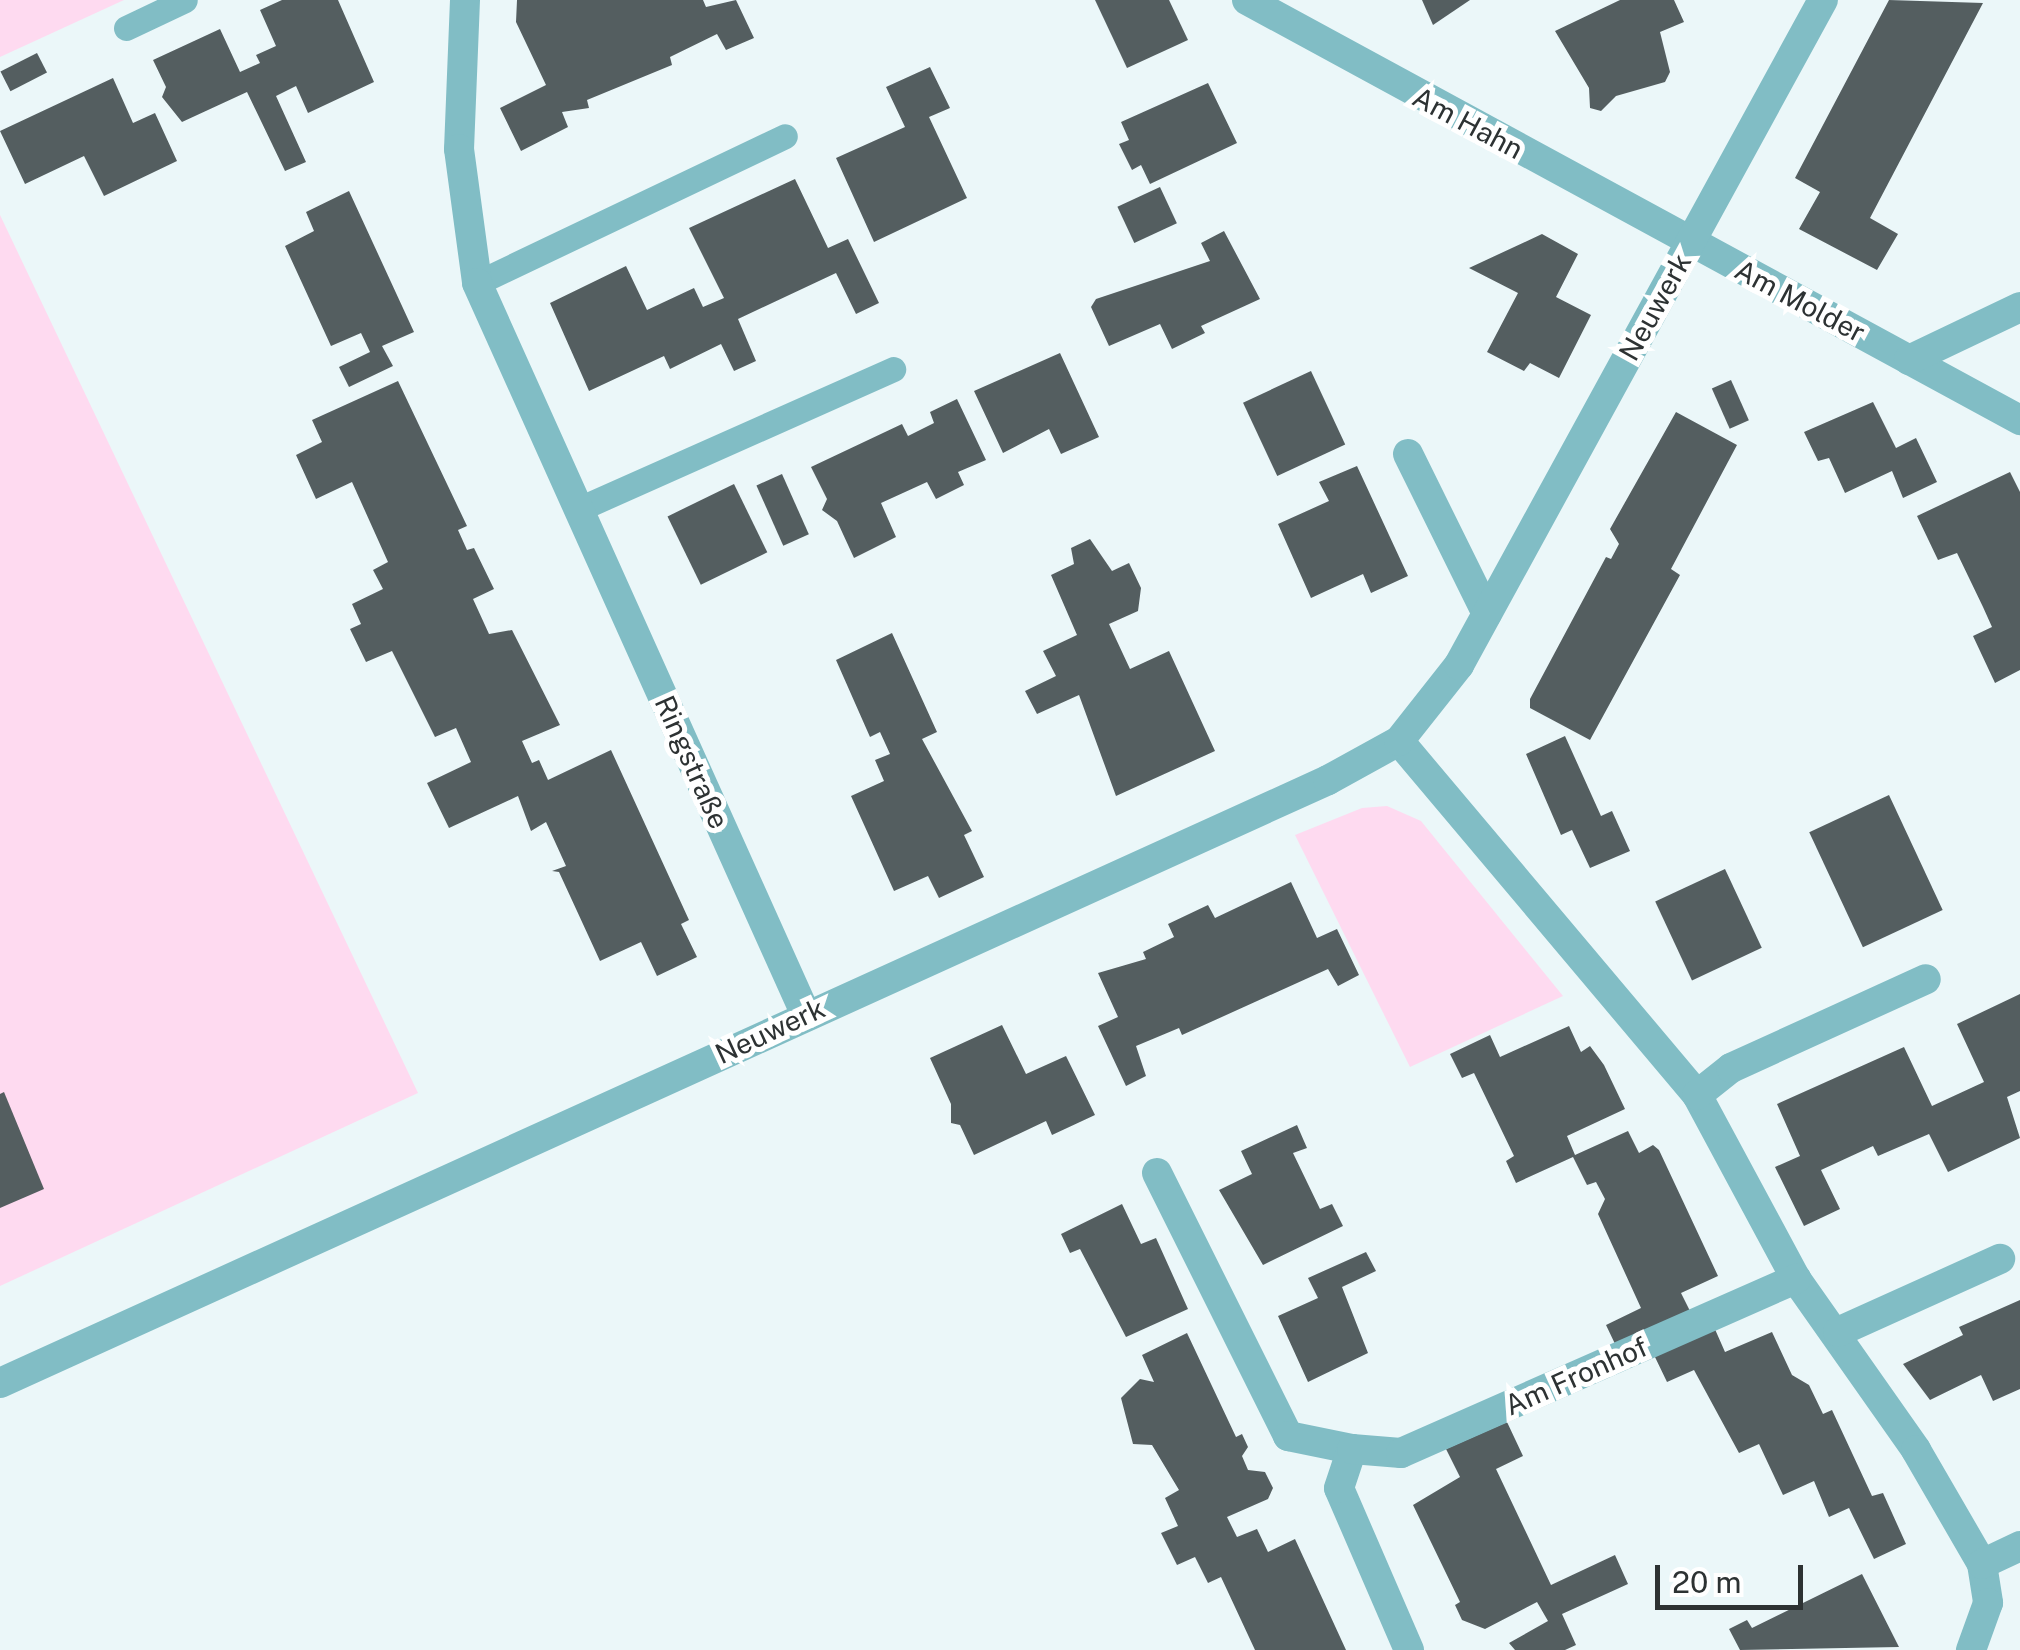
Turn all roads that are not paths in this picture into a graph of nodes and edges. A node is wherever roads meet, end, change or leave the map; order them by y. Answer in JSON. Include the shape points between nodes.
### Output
{"nodes":[{"id":1,"x":186,"y":0,"type":"edge"},
{"id":2,"x":464,"y":0,"type":"edge"},
{"id":3,"x":1247,"y":0,"type":"edge"},
{"id":4,"x":1823,"y":0,"type":"edge"},
{"id":5,"x":126,"y":28,"type":"dead end"},
{"id":6,"x":785,"y":136,"type":"dead end"},
{"id":7,"x":1691,"y":242,"type":"junction"},
{"id":8,"x":477,"y":283,"type":"junction"},
{"id":9,"x":2020,"y":306,"type":"edge"},
{"id":10,"x":1908,"y":360,"type":"junction"},
{"id":11,"x":892,"y":368,"type":"dead end"},
{"id":12,"x":2020,"y":420,"type":"edge"},
{"id":13,"x":1408,"y":454,"type":"dead end"},
{"id":14,"x":578,"y":509,"type":"junction"},
{"id":15,"x":1487,"y":614,"type":"junction"},
{"id":16,"x":1399,"y":740,"type":"junction"},
{"id":17,"x":1926,"y":979,"type":"dead end"},
{"id":18,"x":806,"y":1014,"type":"junction"},
{"id":19,"x":1697,"y":1095,"type":"junction"},
{"id":20,"x":1157,"y":1173,"type":"dead end"},
{"id":21,"x":2000,"y":1259,"type":"dead end"},
{"id":22,"x":1796,"y":1280,"type":"junction"},
{"id":23,"x":1838,"y":1332,"type":"junction"},
{"id":24,"x":0,"y":1384,"type":"edge"},
{"id":25,"x":1352,"y":1449,"type":"junction"},
{"id":26,"x":2020,"y":1546,"type":"edge"},
{"id":27,"x":1982,"y":1564,"type":"junction"},
{"id":28,"x":1409,"y":1650,"type":"edge"},
{"id":29,"x":1971,"y":1650,"type":"edge"}],
"edges":[{"from":1,"to":5,"type":"lane"},
{"from":2,"to":8,"type":"street","name":"Ringstraße","via":[[460,150]]},
{"from":3,"to":7,"type":"street","name":"Am Hahn"},
{"from":4,"to":7,"type":"street","name":"Neuwerk"},
{"from":6,"to":8,"type":"lane"},
{"from":7,"to":10,"type":"street","name":"Am Molder"},
{"from":7,"to":15,"type":"street","name":"Neuwerk"},
{"from":8,"to":14,"type":"street","name":"Ringstraße"},
{"from":9,"to":10,"type":"street"},
{"from":10,"to":12,"type":"street","name":"Am Molder"},
{"from":11,"to":14,"type":"lane"},
{"from":13,"to":15,"type":"street"},
{"from":14,"to":18,"type":"street","name":"Ringstraße"},
{"from":15,"to":16,"type":"street","name":"Neuwerk","via":[[1459,665]]},
{"from":16,"to":18,"type":"street","name":"Neuwerk","via":[[1328,780]]},
{"from":16,"to":19,"type":"street"},
{"from":17,"to":19,"type":"street","via":[[1731,1068]]},
{"from":18,"to":24,"type":"street","name":"Neuwerk"},
{"from":19,"to":22,"type":"street"},
{"from":20,"to":25,"type":"street","name":"Am Fronhof","via":[[1288,1436]]},
{"from":21,"to":23,"type":"street"},
{"from":22,"to":23,"type":"street"},
{"from":22,"to":25,"type":"street","name":"Am Fronhof","via":[[1401,1453]]},
{"from":23,"to":27,"type":"street"},
{"from":25,"to":28,"type":"street","via":[[1339,1488]]},
{"from":26,"to":27,"type":"street"},
{"from":27,"to":29,"type":"street","via":[[1988,1603]]}]}
